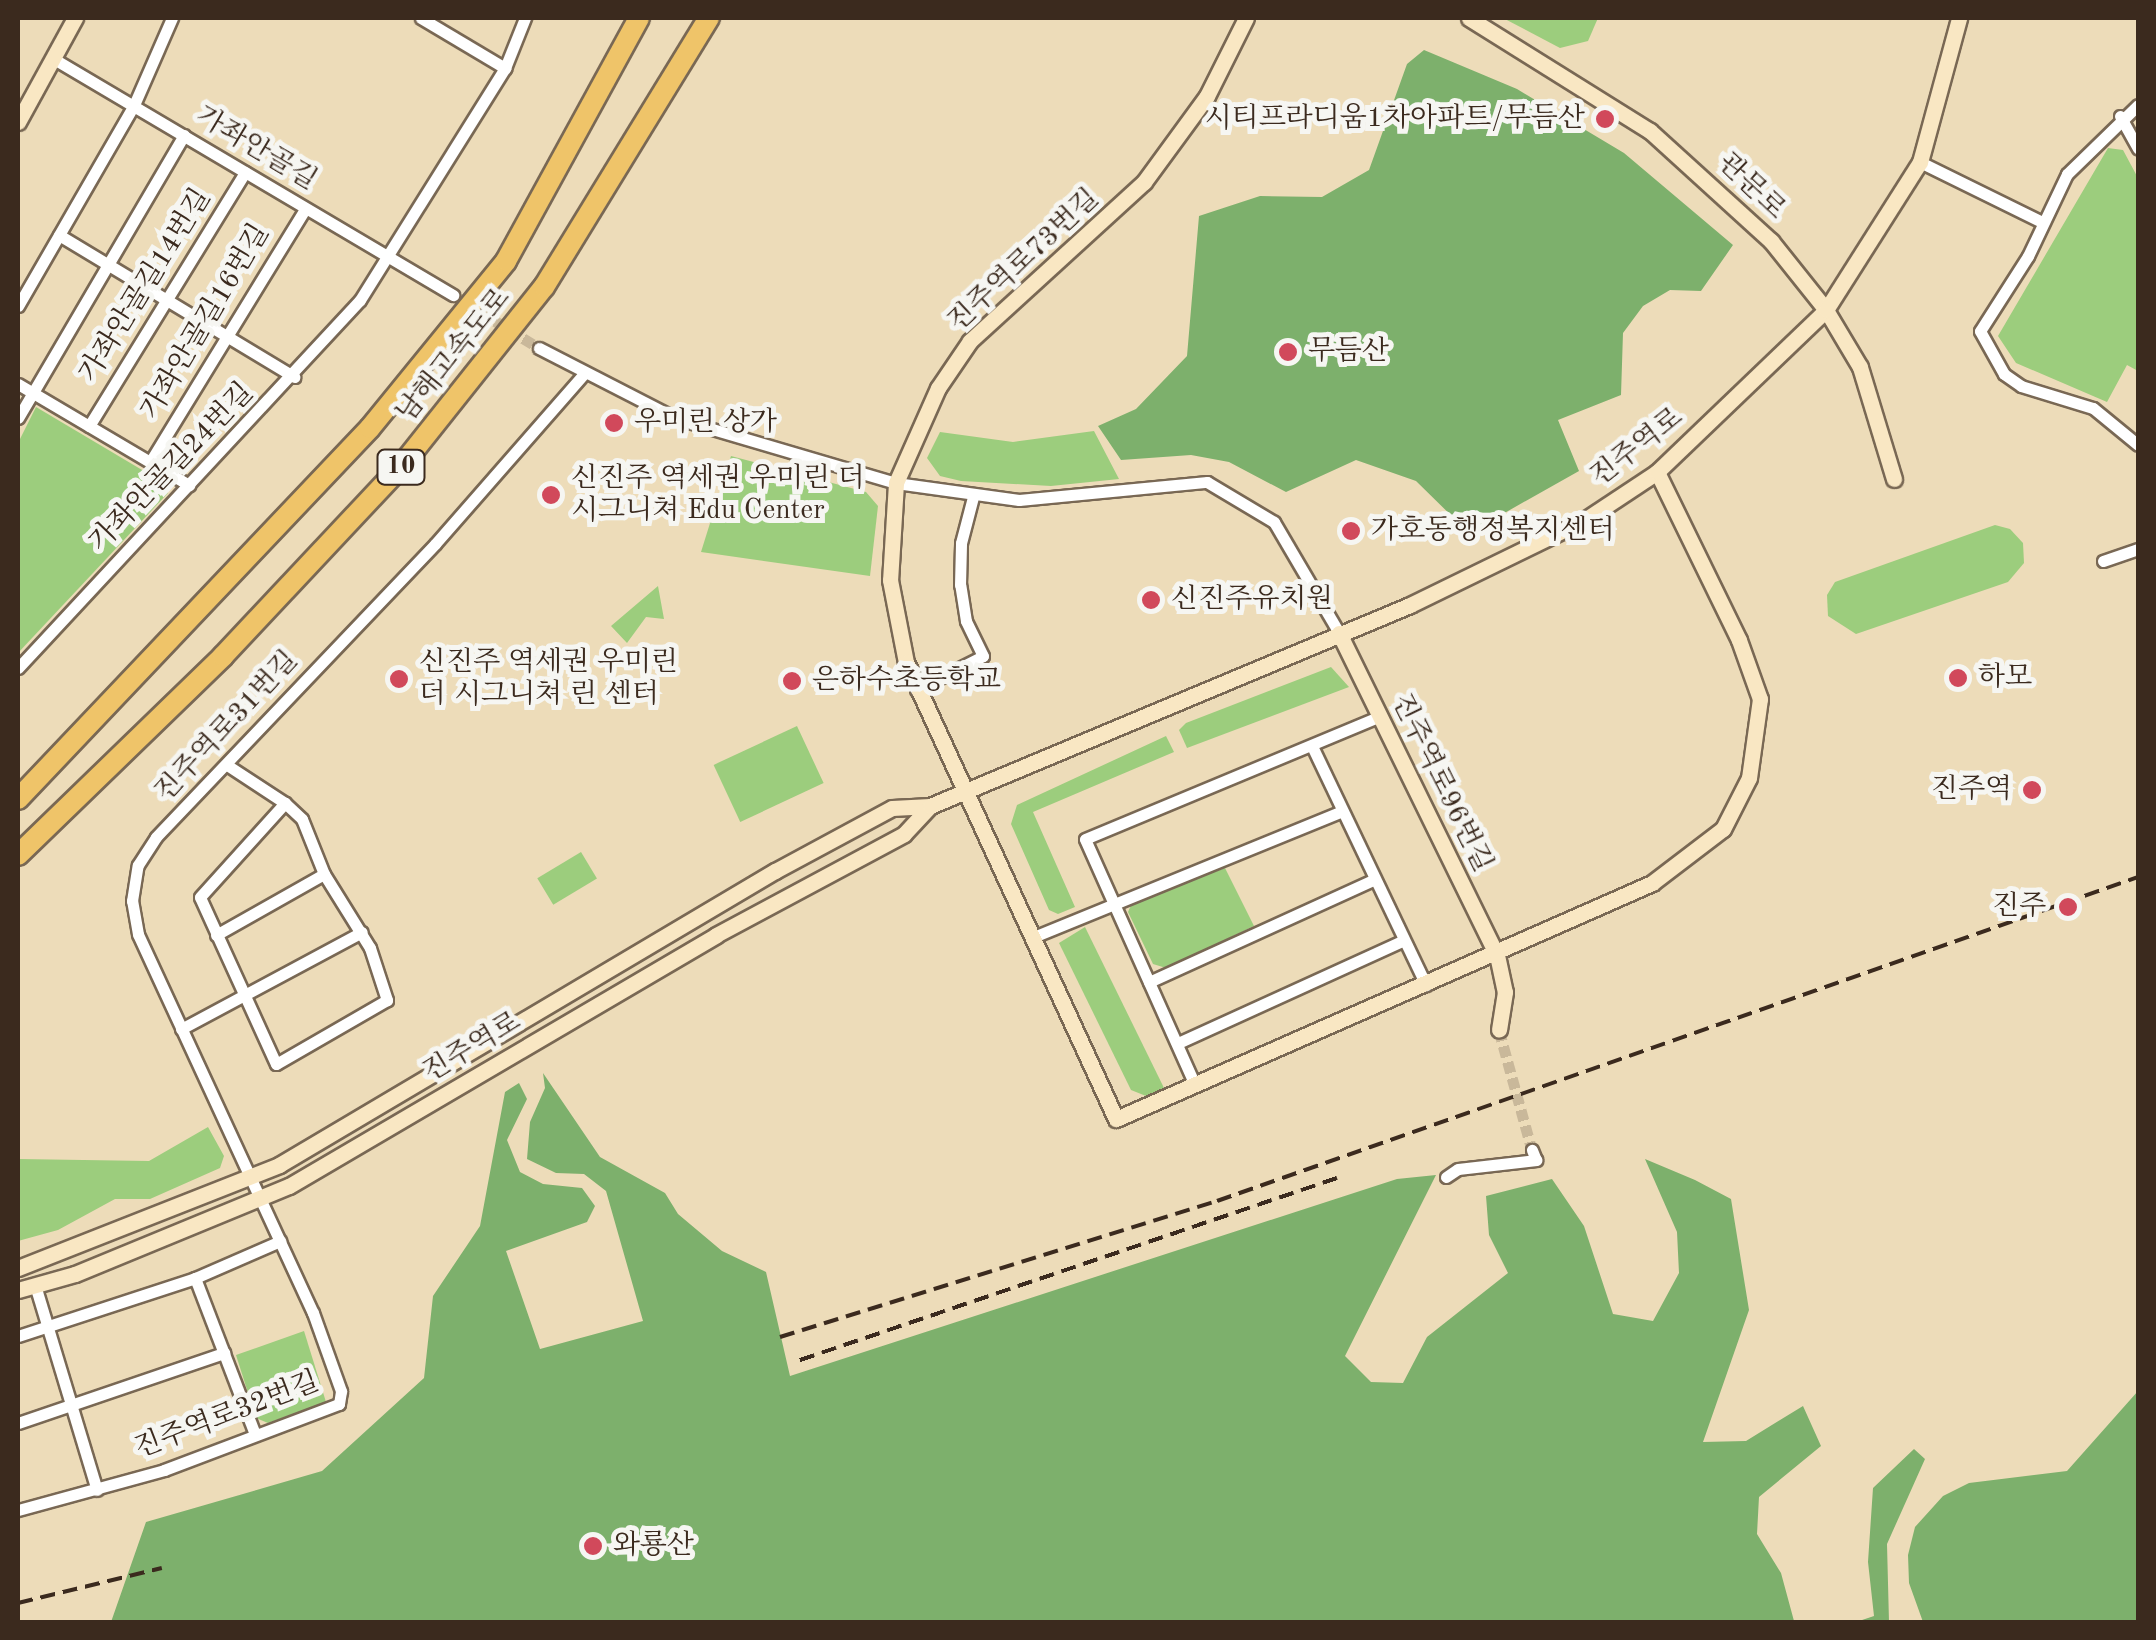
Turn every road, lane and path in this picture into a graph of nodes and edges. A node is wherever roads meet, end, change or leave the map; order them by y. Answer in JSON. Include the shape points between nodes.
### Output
{"nodes":[{"id":1,"x":74,"y":18,"type":"edge"},
{"id":2,"x":172,"y":18,"type":"edge"},
{"id":3,"x":525,"y":18,"type":"edge"},
{"id":4,"x":638,"y":18,"type":"edge"},
{"id":5,"x":708,"y":18,"type":"edge"},
{"id":6,"x":1246,"y":18,"type":"edge"},
{"id":7,"x":1469,"y":18,"type":"edge"},
{"id":8,"x":1959,"y":18,"type":"edge"},
{"id":9,"x":428,"y":20,"type":"edge"},
{"id":10,"x":54,"y":59,"type":"junction"},
{"id":11,"x":505,"y":68,"type":"junction"},
{"id":12,"x":134,"y":104,"type":"junction"},
{"id":13,"x":2138,"y":105,"type":"edge"},
{"id":14,"x":2120,"y":116,"type":"junction"},
{"id":15,"x":18,"y":122,"type":"edge"},
{"id":16,"x":184,"y":135,"type":"junction"},
{"id":17,"x":2138,"y":148,"type":"edge"},
{"id":18,"x":1920,"y":162,"type":"junction"},
{"id":19,"x":246,"y":172,"type":"junction"},
{"id":20,"x":304,"y":208,"type":"junction"},
{"id":21,"x":2042,"y":222,"type":"junction"},
{"id":22,"x":59,"y":235,"type":"junction"},
{"id":23,"x":387,"y":256,"type":"junction"},
{"id":24,"x":108,"y":264,"type":"junction"},
{"id":25,"x":453,"y":295,"type":"tunnel mouth"},
{"id":26,"x":166,"y":299,"type":"junction"},
{"id":27,"x":18,"y":306,"type":"edge"},
{"id":28,"x":1826,"y":310,"type":"junction"},
{"id":29,"x":228,"y":336,"type":"junction"},
{"id":30,"x":539,"y":348,"type":"tunnel mouth"},
{"id":31,"x":584,"y":374,"type":"junction"},
{"id":32,"x":294,"y":376,"type":"junction"},
{"id":33,"x":18,"y":384,"type":"edge"},
{"id":34,"x":31,"y":392,"type":"junction"},
{"id":35,"x":18,"y":418,"type":"edge"},
{"id":36,"x":89,"y":426,"type":"junction"},
{"id":37,"x":2138,"y":445,"type":"edge"},
{"id":38,"x":150,"y":462,"type":"junction"},
{"id":39,"x":1657,"y":472,"type":"junction"},
{"id":40,"x":1894,"y":480,"type":"dead end"},
{"id":41,"x":896,"y":483,"type":"junction"},
{"id":42,"x":189,"y":485,"type":"junction"},
{"id":43,"x":973,"y":497,"type":"junction"},
{"id":44,"x":2138,"y":549,"type":"edge"},
{"id":45,"x":2103,"y":560,"type":"dead end"},
{"id":46,"x":1340,"y":633,"type":"junction"},
{"id":47,"x":18,"y":668,"type":"edge"},
{"id":48,"x":916,"y":690,"type":"junction"},
{"id":49,"x":1380,"y":716,"type":"junction"},
{"id":50,"x":1312,"y":746,"type":"junction"},
{"id":51,"x":227,"y":765,"type":"junction"},
{"id":52,"x":962,"y":791,"type":"junction"},
{"id":53,"x":18,"y":799,"type":"edge"},
{"id":54,"x":284,"y":803,"type":"junction"},
{"id":55,"x":930,"y":806,"type":"junction"},
{"id":56,"x":1342,"y":810,"type":"junction"},
{"id":57,"x":18,"y":855,"type":"edge"},
{"id":58,"x":324,"y":874,"type":"junction"},
{"id":59,"x":1375,"y":879,"type":"junction"},
{"id":60,"x":1114,"y":904,"type":"junction"},
{"id":61,"x":362,"y":932,"type":"junction"},
{"id":62,"x":216,"y":935,"type":"junction"},
{"id":63,"x":1031,"y":938,"type":"junction"},
{"id":64,"x":1404,"y":940,"type":"junction"},
{"id":65,"x":1497,"y":955,"type":"junction"},
{"id":66,"x":1149,"y":982,"type":"junction"},
{"id":67,"x":1426,"y":985,"type":"junction"},
{"id":68,"x":246,"y":999,"type":"junction"},
{"id":69,"x":182,"y":1029,"type":"junction"},
{"id":70,"x":1499,"y":1030,"type":"tunnel mouth"},
{"id":71,"x":1178,"y":1043,"type":"junction"},
{"id":72,"x":1195,"y":1084,"type":"junction"},
{"id":73,"x":1532,"y":1150,"type":"dead end"},
{"id":74,"x":1446,"y":1177,"type":"dead end"},
{"id":75,"x":254,"y":1178,"type":"junction"},
{"id":76,"x":263,"y":1199,"type":"junction"},
{"id":77,"x":280,"y":1240,"type":"junction"},
{"id":78,"x":18,"y":1268,"type":"edge"},
{"id":79,"x":194,"y":1278,"type":"junction"},
{"id":80,"x":35,"y":1285,"type":"junction"},
{"id":81,"x":18,"y":1290,"type":"edge"},
{"id":82,"x":49,"y":1326,"type":"junction"},
{"id":83,"x":18,"y":1336,"type":"edge"},
{"id":84,"x":224,"y":1353,"type":"junction"},
{"id":85,"x":73,"y":1408,"type":"junction"},
{"id":86,"x":18,"y":1424,"type":"edge"},
{"id":87,"x":255,"y":1434,"type":"junction"},
{"id":88,"x":96,"y":1490,"type":"junction"},
{"id":89,"x":18,"y":1510,"type":"edge"}],
"edges":[{"from":1,"to":10,"type":"street"},
{"from":2,"to":12,"type":"street"},
{"from":3,"to":11,"type":"street"},
{"from":4,"to":53,"type":"highway","name":"남해고속도로","number":"10","via":[[506,262],[370,428]]},
{"from":5,"to":57,"type":"highway","name":"남해고속도로","number":"10","via":[[544,287],[404,464],[223,656]]},
{"from":6,"to":41,"type":"street","name":"진주역로73번길","via":[[1207,96],[1144,182],[970,341],[938,388]]},
{"from":7,"to":28,"type":"street","name":"관문로","via":[[1609,103],[1688,161],[1771,242]]},
{"from":8,"to":18,"type":"street","name":"진주역로"},
{"from":9,"to":11,"type":"street"},
{"from":10,"to":12,"type":"street","name":"가좌안골길"},
{"from":10,"to":15,"type":"street"},
{"from":11,"to":23,"type":"street"},
{"from":12,"to":16,"type":"street","name":"가좌안골길"},
{"from":12,"to":22,"type":"street"},
{"from":13,"to":14,"type":"street"},
{"from":14,"to":17,"type":"street"},
{"from":14,"to":21,"type":"street","via":[[2067,174]]},
{"from":16,"to":19,"type":"street","name":"가좌안골길"},
{"from":16,"to":24,"type":"street"},
{"from":18,"to":21,"type":"street"},
{"from":18,"to":28,"type":"street","name":"진주역로"},
{"from":19,"to":20,"type":"street","name":"가좌안골길"},
{"from":19,"to":26,"type":"street","name":"가좌안골길14번길"},
{"from":20,"to":23,"type":"street","name":"가좌안골길"},
{"from":20,"to":29,"type":"street","name":"가좌안골길16번길"},
{"from":21,"to":37,"type":"street","via":[[1980,331],[1982,342],[2021,386],[2093,408]]},
{"from":22,"to":24,"type":"street"},
{"from":22,"to":27,"type":"street"},
{"from":23,"to":25,"type":"street","name":"가좌안골길"},
{"from":23,"to":32,"type":"street","name":"가좌안골길24번길","via":[[360,300]]},
{"from":24,"to":26,"type":"street"},
{"from":24,"to":34,"type":"street"},
{"from":26,"to":29,"type":"street"},
{"from":26,"to":36,"type":"street","name":"가좌안골길14번길"},
{"from":28,"to":39,"type":"street","name":"진주역로"},
{"from":28,"to":40,"type":"street","name":"관문로","via":[[1873,397]]},
{"from":29,"to":32,"type":"street"},
{"from":29,"to":38,"type":"street","name":"가좌안골길16번길"},
{"from":30,"to":31,"type":"street"},
{"from":31,"to":41,"type":"street","via":[[675,418]]},
{"from":31,"to":51,"type":"street","name":"진주역로31번길"},
{"from":32,"to":42,"type":"street","name":"가좌안골길24번길"},
{"from":33,"to":34,"type":"street"},
{"from":34,"to":35,"type":"street"},
{"from":34,"to":36,"type":"street"},
{"from":36,"to":38,"type":"street"},
{"from":38,"to":42,"type":"street"},
{"from":39,"to":46,"type":"street","name":"진주역로","via":[[1507,563]]},
{"from":39,"to":65,"type":"street","via":[[1739,640],[1760,699],[1750,778],[1723,829],[1687,862]]},
{"from":41,"to":43,"type":"street"},
{"from":41,"to":48,"type":"street","name":"진주역로73번길","via":[[890,580],[896,628]]},
{"from":42,"to":47,"type":"street","name":"가좌안골길24번길"},
{"from":43,"to":46,"type":"street","via":[[1085,498],[1207,482],[1274,522]]},
{"from":43,"to":48,"type":"street","via":[[961,543],[960,585],[966,621],[983,656]]},
{"from":44,"to":45,"type":"street"},
{"from":46,"to":49,"type":"street","name":"진주역로96번길"},
{"from":46,"to":52,"type":"street","name":"진주역로"},
{"from":48,"to":52,"type":"street","name":"진주역로73번길"},
{"from":49,"to":50,"type":"street"},
{"from":49,"to":65,"type":"street","name":"진주역로96번길"},
{"from":50,"to":56,"type":"street"},
{"from":50,"to":60,"type":"street","via":[[1085,839]]},
{"from":51,"to":54,"type":"street"},
{"from":51,"to":69,"type":"street","name":"진주역로31번길","via":[[156,837],[135,883],[138,934]]},
{"from":52,"to":55,"type":"street","name":"진주역로"},
{"from":52,"to":63,"type":"street","name":"진주역로73번길"},
{"from":54,"to":58,"type":"street","via":[[302,818]]},
{"from":54,"to":62,"type":"street","via":[[204,890],[202,906]]},
{"from":55,"to":75,"type":"street","name":"진주역로","via":[[892,808],[775,871]]},
{"from":55,"to":76,"type":"street","name":"진주역로","via":[[904,834],[806,884]]},
{"from":56,"to":59,"type":"street"},
{"from":56,"to":60,"type":"street"},
{"from":58,"to":61,"type":"street"},
{"from":58,"to":62,"type":"street"},
{"from":59,"to":64,"type":"street"},
{"from":59,"to":66,"type":"street"},
{"from":60,"to":63,"type":"street"},
{"from":60,"to":66,"type":"street"},
{"from":61,"to":68,"type":"street"},
{"from":61,"to":68,"type":"street","via":[[387,1000],[337,1032],[276,1064]]},
{"from":62,"to":68,"type":"street"},
{"from":63,"to":72,"type":"street","name":"진주역로73번길","via":[[1116,1119]]},
{"from":64,"to":67,"type":"street"},
{"from":64,"to":71,"type":"street"},
{"from":65,"to":67,"type":"street"},
{"from":65,"to":70,"type":"street","via":[[1505,980]]},
{"from":66,"to":71,"type":"street"},
{"from":67,"to":72,"type":"street"},
{"from":68,"to":69,"type":"street"},
{"from":69,"to":75,"type":"street","name":"진주역로31번길"},
{"from":71,"to":72,"type":"street"},
{"from":73,"to":74,"type":"street","via":[[1536,1160],[1458,1169]]},
{"from":75,"to":76,"type":"street","name":"진주역로32번길"},
{"from":75,"to":78,"type":"street","name":"진주역로"},
{"from":76,"to":77,"type":"street","name":"진주역로32번길"},
{"from":76,"to":80,"type":"street","name":"진주역로"},
{"from":77,"to":79,"type":"street"},
{"from":77,"to":87,"type":"street","name":"진주역로32번길","via":[[341,1391],[339,1404]]},
{"from":79,"to":82,"type":"street"},
{"from":79,"to":84,"type":"street"},
{"from":80,"to":81,"type":"street","name":"진주역로"},
{"from":80,"to":82,"type":"street"},
{"from":82,"to":83,"type":"street"},
{"from":82,"to":85,"type":"street"},
{"from":84,"to":85,"type":"street"},
{"from":84,"to":87,"type":"street"},
{"from":85,"to":86,"type":"street"},
{"from":85,"to":88,"type":"street"},
{"from":87,"to":88,"type":"street","name":"진주역로32번길"},
{"from":88,"to":89,"type":"street","name":"진주역로32번길"}]}
